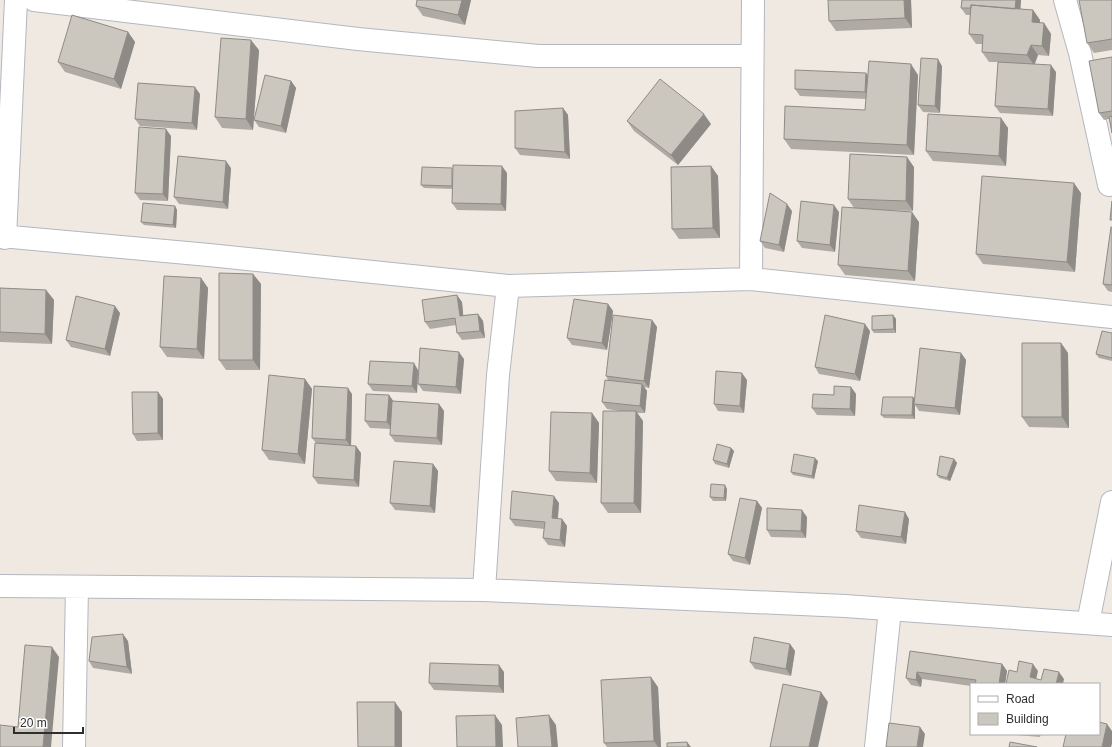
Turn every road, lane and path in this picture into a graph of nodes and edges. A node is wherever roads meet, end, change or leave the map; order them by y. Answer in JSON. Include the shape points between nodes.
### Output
{"nodes":[{"id":1,"x":16,"y":0,"type":"edge"},
{"id":2,"x":34,"y":0,"type":"edge"},
{"id":3,"x":753,"y":0,"type":"edge"},
{"id":4,"x":1065,"y":0,"type":"edge"},
{"id":5,"x":752,"y":56,"type":"junction"},
{"id":6,"x":1109,"y":185,"type":"dead end"},
{"id":7,"x":3,"y":237,"type":"edge"},
{"id":8,"x":752,"y":279,"type":"junction"},
{"id":9,"x":508,"y":286,"type":"junction"},
{"id":10,"x":1112,"y":317,"type":"edge"},
{"id":11,"x":1112,"y":502,"type":"edge"},
{"id":12,"x":0,"y":586,"type":"edge"},
{"id":13,"x":77,"y":587,"type":"junction"},
{"id":14,"x":484,"y":590,"type":"junction"},
{"id":15,"x":890,"y":609,"type":"junction"},
{"id":16,"x":1088,"y":623,"type":"junction"},
{"id":17,"x":1112,"y":625,"type":"edge"},
{"id":18,"x":74,"y":747,"type":"edge"},
{"id":19,"x":876,"y":747,"type":"edge"}],
"edges":[{"from":1,"to":7,"type":"street"},
{"from":2,"to":5,"type":"street","via":[[358,39],[538,56]]},
{"from":3,"to":5,"type":"street"},
{"from":4,"to":6,"type":"street","via":[[1080,53]]},
{"from":5,"to":8,"type":"street"},
{"from":7,"to":9,"type":"street"},
{"from":8,"to":9,"type":"street"},
{"from":8,"to":10,"type":"street"},
{"from":9,"to":14,"type":"street","via":[[498,375]]},
{"from":11,"to":16,"type":"street"},
{"from":12,"to":13,"type":"street"},
{"from":13,"to":14,"type":"street"},
{"from":13,"to":18,"type":"street"},
{"from":14,"to":15,"type":"street"},
{"from":15,"to":16,"type":"street"},
{"from":15,"to":19,"type":"street"},
{"from":16,"to":17,"type":"street"}]}
